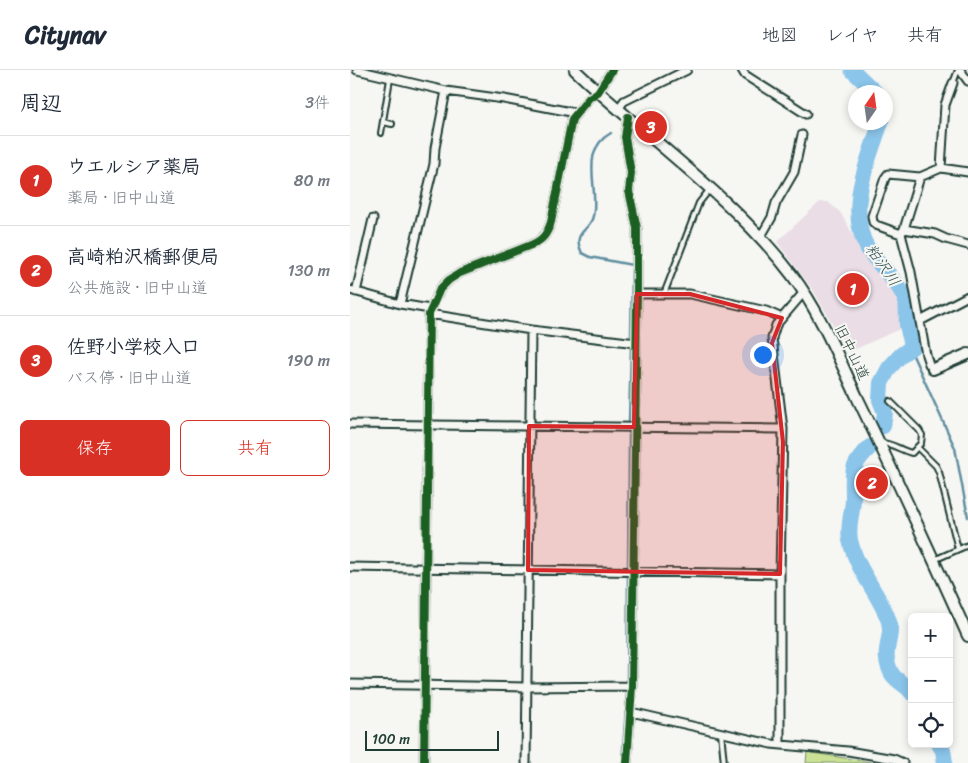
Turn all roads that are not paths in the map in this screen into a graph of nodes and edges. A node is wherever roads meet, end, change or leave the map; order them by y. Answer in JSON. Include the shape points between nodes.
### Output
{"nodes":[{"id":1,"x":357,"y":70,"type":"edge"},
{"id":2,"x":575,"y":70,"type":"edge"},
{"id":3,"x":612,"y":70,"type":"edge"},
{"id":4,"x":687,"y":70,"type":"edge"},
{"id":5,"x":742,"y":70,"type":"edge"},
{"id":6,"x":959,"y":70,"type":"edge"},
{"id":7,"x":390,"y":79,"type":"junction"},
{"id":8,"x":968,"y":81,"type":"edge"},
{"id":9,"x":953,"y":83,"type":"joint"},
{"id":10,"x":446,"y":91,"type":"junction"},
{"id":11,"x":598,"y":92,"type":"junction"},
{"id":12,"x":618,"y":108,"type":"junction"},
{"id":13,"x":576,"y":113,"type":"junction"},
{"id":14,"x":806,"y":114,"type":"dead end"},
{"id":15,"x":628,"y":118,"type":"junction"},
{"id":16,"x":383,"y":122,"type":"junction"},
{"id":17,"x":392,"y":124,"type":"dead end"},
{"id":18,"x":381,"y":133,"type":"dead end"},
{"id":19,"x":802,"y":135,"type":"dead end"},
{"id":20,"x":941,"y":168,"type":"junction"},
{"id":21,"x":968,"y":172,"type":"edge"},
{"id":22,"x":920,"y":177,"type":"junction"},
{"id":23,"x":710,"y":189,"type":"junction"},
{"id":24,"x":373,"y":219,"type":"dead end"},
{"id":25,"x":903,"y":232,"type":"junction"},
{"id":26,"x":759,"y":236,"type":"junction"},
{"id":27,"x":968,"y":245,"type":"edge"},
{"id":28,"x":353,"y":291,"type":"edge"},
{"id":29,"x":804,"y":292,"type":"junction"},
{"id":30,"x":637,"y":294,"type":"junction"},
{"id":31,"x":664,"y":294,"type":"junction"},
{"id":32,"x":968,"y":296,"type":"edge"},
{"id":33,"x":400,"y":304,"type":"junction"},
{"id":34,"x":430,"y":311,"type":"junction"},
{"id":35,"x":782,"y":318,"type":"junction"},
{"id":36,"x":920,"y":321,"type":"junction"},
{"id":37,"x":531,"y":330,"type":"junction"},
{"id":38,"x":636,"y":344,"type":"junction"},
{"id":39,"x":968,"y":354,"type":"edge"},
{"id":40,"x":934,"y":369,"type":"joint"},
{"id":41,"x":890,"y":401,"type":"dead end"},
{"id":42,"x":350,"y":424,"type":"edge"},
{"id":43,"x":427,"y":426,"type":"junction"},
{"id":44,"x":529,"y":426,"type":"junction"},
{"id":45,"x":634,"y":427,"type":"junction"},
{"id":46,"x":783,"y":429,"type":"junction"},
{"id":47,"x":879,"y":442,"type":"junction"},
{"id":48,"x":917,"y":447,"type":"junction"},
{"id":49,"x":968,"y":545,"type":"edge"},
{"id":50,"x":958,"y":549,"type":"junction"},
{"id":51,"x":934,"y":560,"type":"junction"},
{"id":52,"x":350,"y":567,"type":"edge"},
{"id":53,"x":426,"y":568,"type":"junction"},
{"id":54,"x":528,"y":570,"type":"junction"},
{"id":55,"x":632,"y":571,"type":"junction"},
{"id":56,"x":780,"y":574,"type":"junction"},
{"id":57,"x":968,"y":636,"type":"edge"},
{"id":58,"x":350,"y":684,"type":"edge"},
{"id":59,"x":424,"y":685,"type":"junction"},
{"id":60,"x":632,"y":686,"type":"junction"},
{"id":61,"x":526,"y":687,"type":"junction"},
{"id":62,"x":631,"y":712,"type":"junction"},
{"id":63,"x":721,"y":732,"type":"junction"},
{"id":64,"x":780,"y":744,"type":"junction"},
{"id":65,"x":424,"y":763,"type":"edge"},
{"id":66,"x":526,"y":763,"type":"edge"},
{"id":67,"x":627,"y":763,"type":"edge"},
{"id":68,"x":724,"y":763,"type":"edge"},
{"id":69,"x":903,"y":763,"type":"edge"}],
"edges":[{"from":1,"to":7,"type":"street"},
{"from":2,"to":11,"type":"main road","name":"旧中山道"},
{"from":3,"to":11,"type":"street"},
{"from":4,"to":12,"type":"street","via":[[624,101]]},
{"from":5,"to":14,"type":"street"},
{"from":6,"to":8,"type":"street"},
{"from":6,"to":9,"type":"lane"},
{"from":7,"to":10,"type":"street"},
{"from":7,"to":16,"type":"lane"},
{"from":9,"to":20,"type":"street","via":[[945,105]]},
{"from":10,"to":13,"type":"street"},
{"from":10,"to":33,"type":"street","via":[[434,164]]},
{"from":11,"to":12,"type":"main road","name":"旧中山道"},
{"from":11,"to":13,"type":"street"},
{"from":12,"to":15,"type":"main road","name":"旧中山道"},
{"from":13,"to":34,"type":"street","via":[[572,119],[548,233],[531,245],[449,280],[440,289]]},
{"from":15,"to":23,"type":"main road","name":"旧中山道"},
{"from":15,"to":30,"type":"street","via":[[625,137],[631,173],[629,191],[637,228]]},
{"from":16,"to":17,"type":"lane"},
{"from":16,"to":18,"type":"lane"},
{"from":19,"to":26,"type":"street","via":[[794,172]]},
{"from":20,"to":21,"type":"street"},
{"from":20,"to":22,"type":"street"},
{"from":22,"to":25,"type":"street"},
{"from":22,"to":25,"type":"street","via":[[888,174],[872,216],[876,225]]},
{"from":23,"to":26,"type":"main road","name":"旧中山道"},
{"from":23,"to":31,"type":"lane","via":[[699,203]]},
{"from":24,"to":28,"type":"street"},
{"from":25,"to":27,"type":"street","via":[[935,234]]},
{"from":25,"to":36,"type":"street"},
{"from":26,"to":29,"type":"main road","name":"旧中山道"},
{"from":28,"to":33,"type":"street"},
{"from":29,"to":35,"type":"street"},
{"from":29,"to":47,"type":"main road","name":"旧中山道"},
{"from":30,"to":31,"type":"street"},
{"from":30,"to":38,"type":"street"},
{"from":31,"to":35,"type":"street","via":[[690,294],[766,311]]},
{"from":32,"to":36,"type":"street"},
{"from":33,"to":34,"type":"street"},
{"from":34,"to":37,"type":"street"},
{"from":34,"to":43,"type":"street"},
{"from":35,"to":46,"type":"street","via":[[772,338]]},
{"from":36,"to":40,"type":"street","via":[[926,356]]},
{"from":37,"to":38,"type":"street"},
{"from":37,"to":44,"type":"street"},
{"from":38,"to":45,"type":"street"},
{"from":39,"to":40,"type":"main road"},
{"from":41,"to":48,"type":"lane","via":[[922,435]]},
{"from":42,"to":43,"type":"street"},
{"from":43,"to":44,"type":"street"},
{"from":43,"to":53,"type":"street"},
{"from":44,"to":45,"type":"street"},
{"from":44,"to":54,"type":"street"},
{"from":45,"to":46,"type":"street"},
{"from":45,"to":55,"type":"street"},
{"from":46,"to":56,"type":"street"},
{"from":47,"to":48,"type":"lane","via":[[912,453]]},
{"from":47,"to":51,"type":"main road","name":"旧中山道"},
{"from":48,"to":50,"type":"lane","via":[[939,472]]},
{"from":49,"to":50,"type":"lane"},
{"from":50,"to":51,"type":"lane"},
{"from":51,"to":57,"type":"main road","name":"旧中山道"},
{"from":52,"to":53,"type":"street"},
{"from":53,"to":54,"type":"street"},
{"from":53,"to":59,"type":"street"},
{"from":54,"to":55,"type":"street"},
{"from":54,"to":61,"type":"street"},
{"from":55,"to":56,"type":"street"},
{"from":55,"to":60,"type":"street"},
{"from":56,"to":64,"type":"street"},
{"from":58,"to":59,"type":"street"},
{"from":59,"to":61,"type":"street"},
{"from":59,"to":65,"type":"street"},
{"from":60,"to":61,"type":"street"},
{"from":60,"to":62,"type":"street"},
{"from":61,"to":66,"type":"street"},
{"from":62,"to":63,"type":"street"},
{"from":62,"to":67,"type":"street"},
{"from":63,"to":64,"type":"street"},
{"from":63,"to":68,"type":"lane"},
{"from":64,"to":69,"type":"street","via":[[848,751]]}]}
